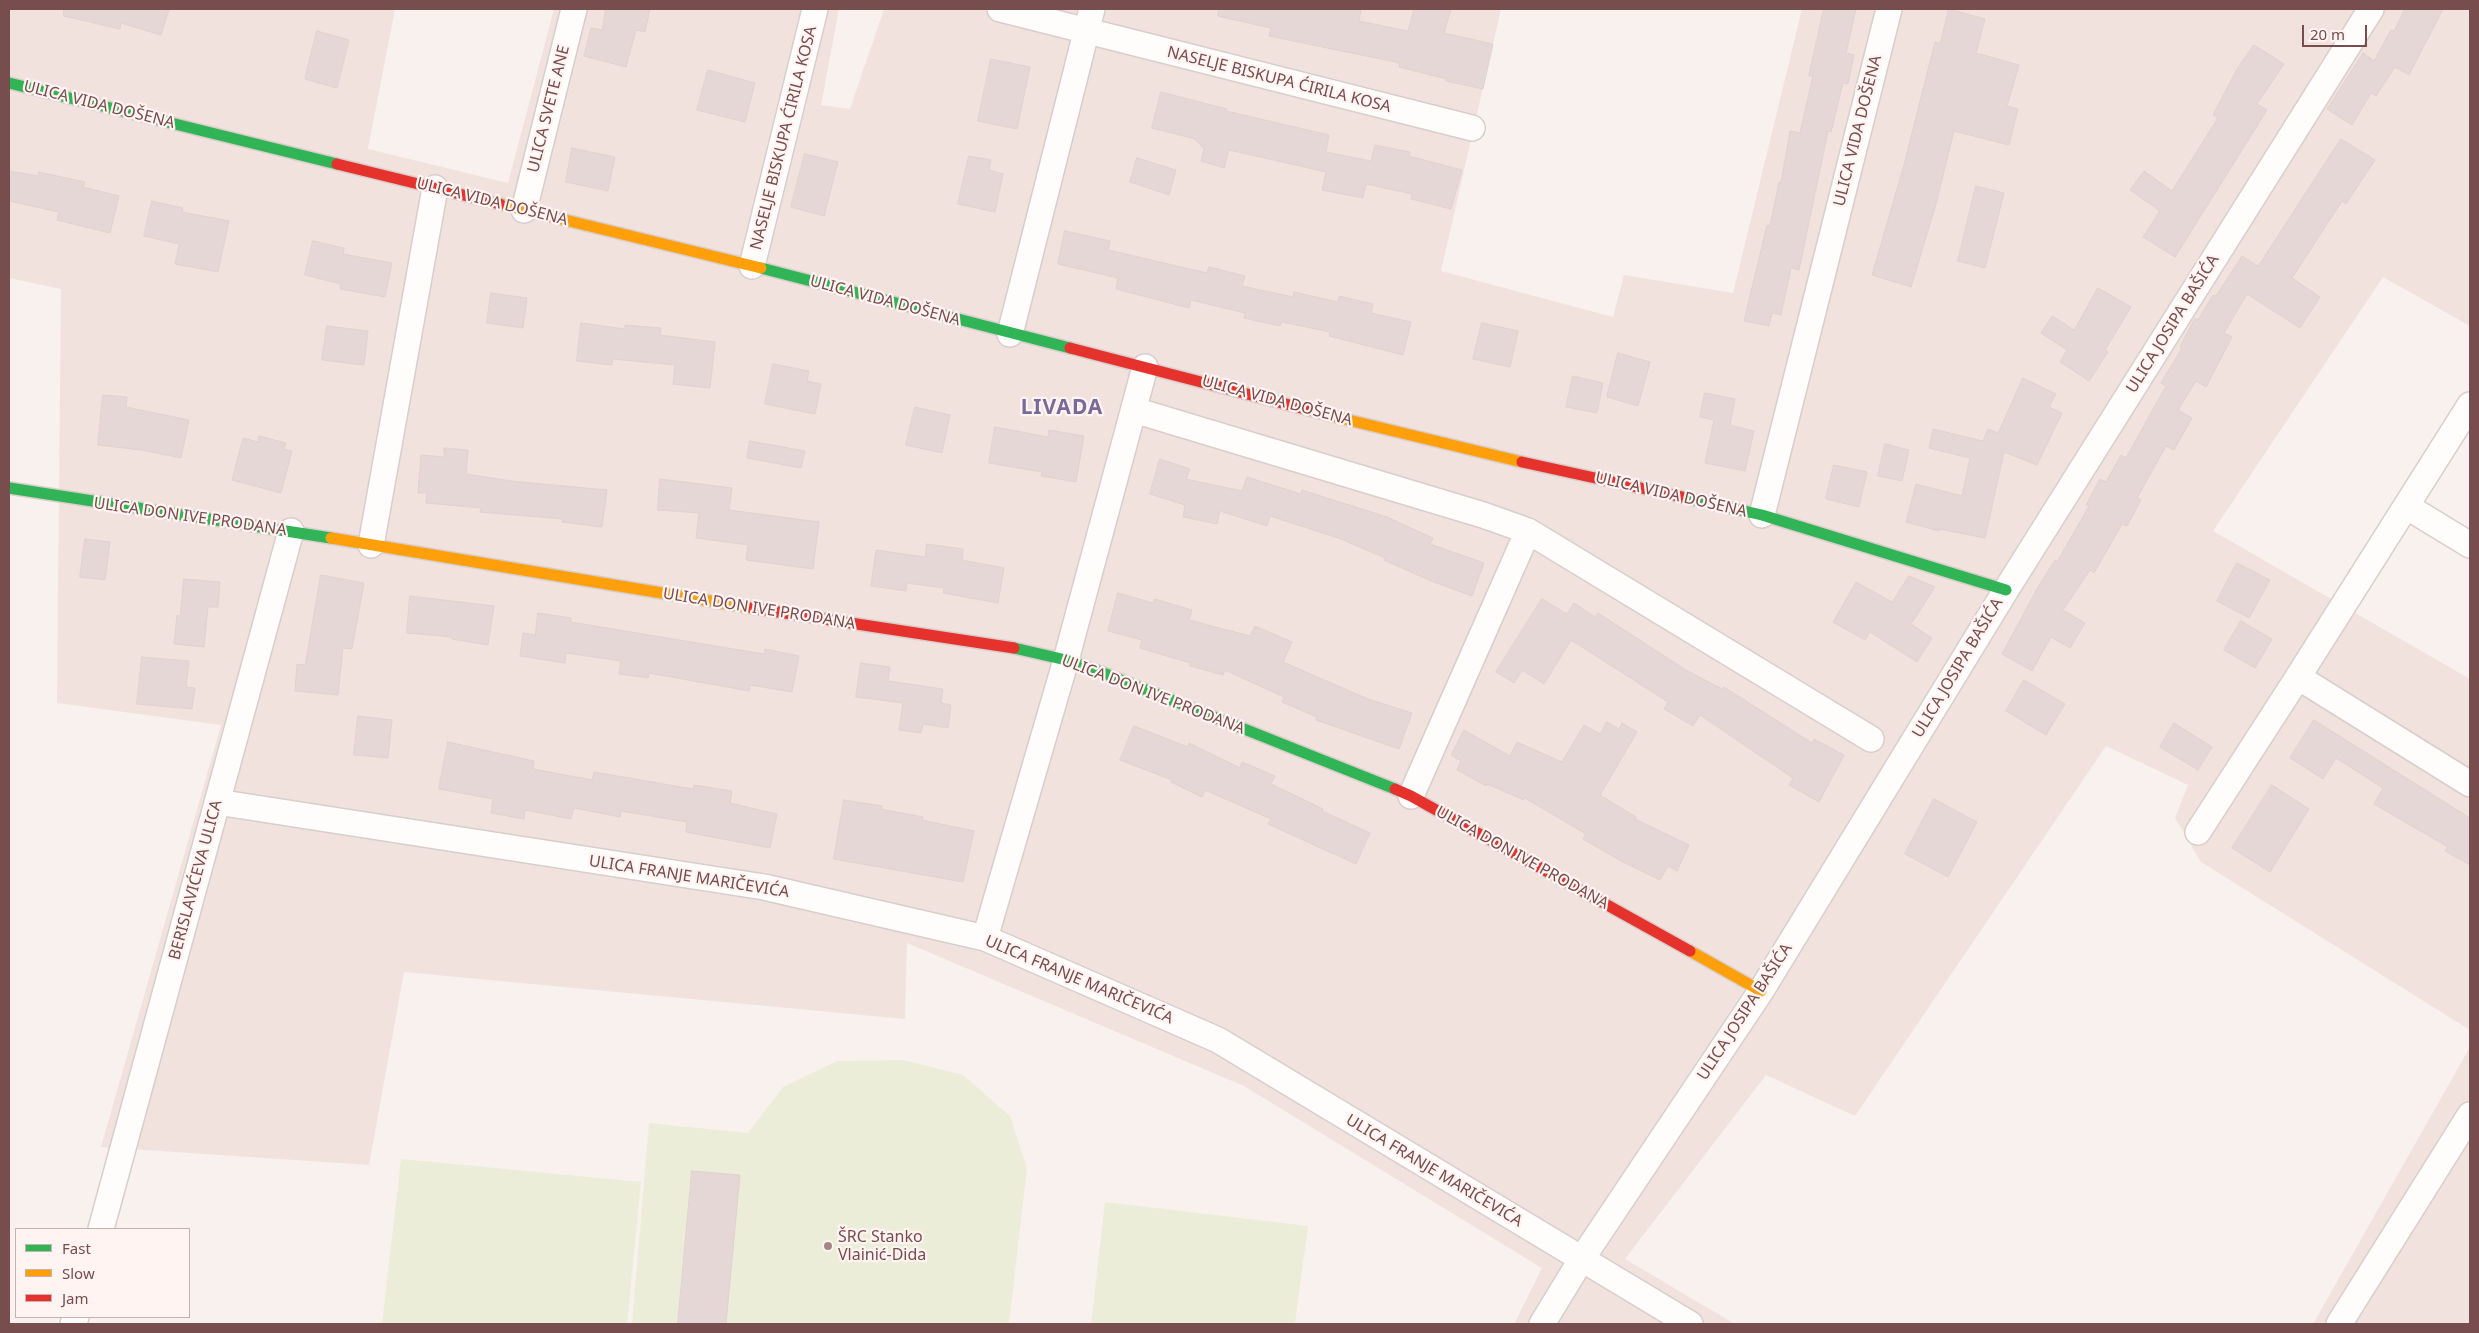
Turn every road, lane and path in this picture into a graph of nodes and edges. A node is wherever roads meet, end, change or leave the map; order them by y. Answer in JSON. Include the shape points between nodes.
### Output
{"nodes":[{"id":1,"x":574,"y":9,"type":"edge"},
{"id":2,"x":815,"y":9,"type":"edge"},
{"id":3,"x":1000,"y":9,"type":"edge"},
{"id":4,"x":1889,"y":9,"type":"edge"},
{"id":5,"x":2371,"y":9,"type":"edge"},
{"id":6,"x":1089,"y":20,"type":"edge"},
{"id":7,"x":9,"y":83,"type":"edge"},
{"id":8,"x":1472,"y":128,"type":"dead end"},
{"id":9,"x":434,"y":188,"type":"junction"},
{"id":10,"x":524,"y":210,"type":"junction"},
{"id":11,"x":752,"y":266,"type":"junction"},
{"id":12,"x":1010,"y":334,"type":"junction"},
{"id":13,"x":1145,"y":367,"type":"junction"},
{"id":14,"x":2470,"y":405,"type":"edge"},
{"id":15,"x":1134,"y":410,"type":"junction"},
{"id":16,"x":9,"y":488,"type":"edge"},
{"id":17,"x":2406,"y":506,"type":"junction"},
{"id":18,"x":1762,"y":515,"type":"junction"},
{"id":19,"x":291,"y":532,"type":"junction"},
{"id":20,"x":1528,"y":532,"type":"junction"},
{"id":21,"x":371,"y":545,"type":"junction"},
{"id":22,"x":2470,"y":545,"type":"edge"},
{"id":23,"x":2006,"y":590,"type":"junction"},
{"id":24,"x":1066,"y":660,"type":"junction"},
{"id":25,"x":2298,"y":676,"type":"junction"},
{"id":26,"x":1871,"y":740,"type":"dead end"},
{"id":27,"x":2470,"y":784,"type":"edge"},
{"id":28,"x":1411,"y":796,"type":"junction"},
{"id":29,"x":217,"y":802,"type":"junction"},
{"id":30,"x":2198,"y":832,"type":"dead end"},
{"id":31,"x":985,"y":938,"type":"junction"},
{"id":32,"x":1761,"y":991,"type":"junction"},
{"id":33,"x":2470,"y":1115,"type":"edge"},
{"id":34,"x":101,"y":1228,"type":"edge"},
{"id":35,"x":1581,"y":1260,"type":"junction"},
{"id":36,"x":1542,"y":1324,"type":"edge"},
{"id":37,"x":1690,"y":1324,"type":"edge"},
{"id":38,"x":2339,"y":1324,"type":"edge"}],
"edges":[{"from":1,"to":10,"type":"street","name":"ULICA SVETE ANE"},
{"from":2,"to":11,"type":"street","name":"NASELJE BISKUPA ĆIRILA KOSA"},
{"from":3,"to":6,"type":"street","name":"NASELJE BISKUPA ĆIRILA KOSA"},
{"from":4,"to":18,"type":"street","name":"ULICA VIDA DOŠENA"},
{"from":5,"to":23,"type":"street","name":"ULICA JOSIPA BAŠIĆA"},
{"from":6,"to":8,"type":"street","name":"NASELJE BISKUPA ĆIRILA KOSA"},
{"from":6,"to":12,"type":"street"},
{"from":7,"to":9,"type":"street","name":"ULICA VIDA DOŠENA"},
{"from":9,"to":10,"type":"street","name":"ULICA VIDA DOŠENA"},
{"from":9,"to":21,"type":"street"},
{"from":10,"to":11,"type":"street","name":"ULICA VIDA DOŠENA"},
{"from":11,"to":12,"type":"street","name":"ULICA VIDA DOŠENA"},
{"from":12,"to":13,"type":"street","name":"ULICA VIDA DOŠENA"},
{"from":13,"to":15,"type":"street"},
{"from":13,"to":18,"type":"street","name":"ULICA VIDA DOŠENA","via":[[1408,436]]},
{"from":14,"to":17,"type":"street"},
{"from":15,"to":20,"type":"street","via":[[1483,515]]},
{"from":15,"to":24,"type":"street"},
{"from":16,"to":19,"type":"street","name":"ULICA DON IVE PRODANA"},
{"from":17,"to":22,"type":"street"},
{"from":17,"to":25,"type":"street"},
{"from":18,"to":23,"type":"street","name":"ULICA VIDA DOŠENA"},
{"from":19,"to":21,"type":"street","name":"ULICA DON IVE PRODANA"},
{"from":19,"to":29,"type":"street","name":"BERISLAVIĆEVA ULICA"},
{"from":20,"to":26,"type":"street"},
{"from":20,"to":28,"type":"street"},
{"from":21,"to":24,"type":"street","name":"ULICA DON IVE PRODANA","via":[[843,623],[998,645]]},
{"from":23,"to":32,"type":"street","name":"ULICA JOSIPA BAŠIĆA"},
{"from":24,"to":28,"type":"street","name":"ULICA DON IVE PRODANA"},
{"from":24,"to":31,"type":"street"},
{"from":25,"to":27,"type":"street"},
{"from":25,"to":30,"type":"street"},
{"from":28,"to":32,"type":"street","name":"ULICA DON IVE PRODANA"},
{"from":29,"to":31,"type":"street","name":"ULICA FRANJE MARIČEVIĆA","via":[[764,887]]},
{"from":29,"to":34,"type":"street","name":"BERISLAVIĆEVA ULICA"},
{"from":31,"to":35,"type":"street","name":"ULICA FRANJE MARIČEVIĆA","via":[[1218,1040]]},
{"from":32,"to":35,"type":"street","name":"ULICA JOSIPA BAŠIĆA"},
{"from":33,"to":38,"type":"street"},
{"from":35,"to":36,"type":"street","name":"ULICA JOSIPA BAŠIĆA"},
{"from":35,"to":37,"type":"street","name":"ULICA FRANJE MARIČEVIĆA"}]}
